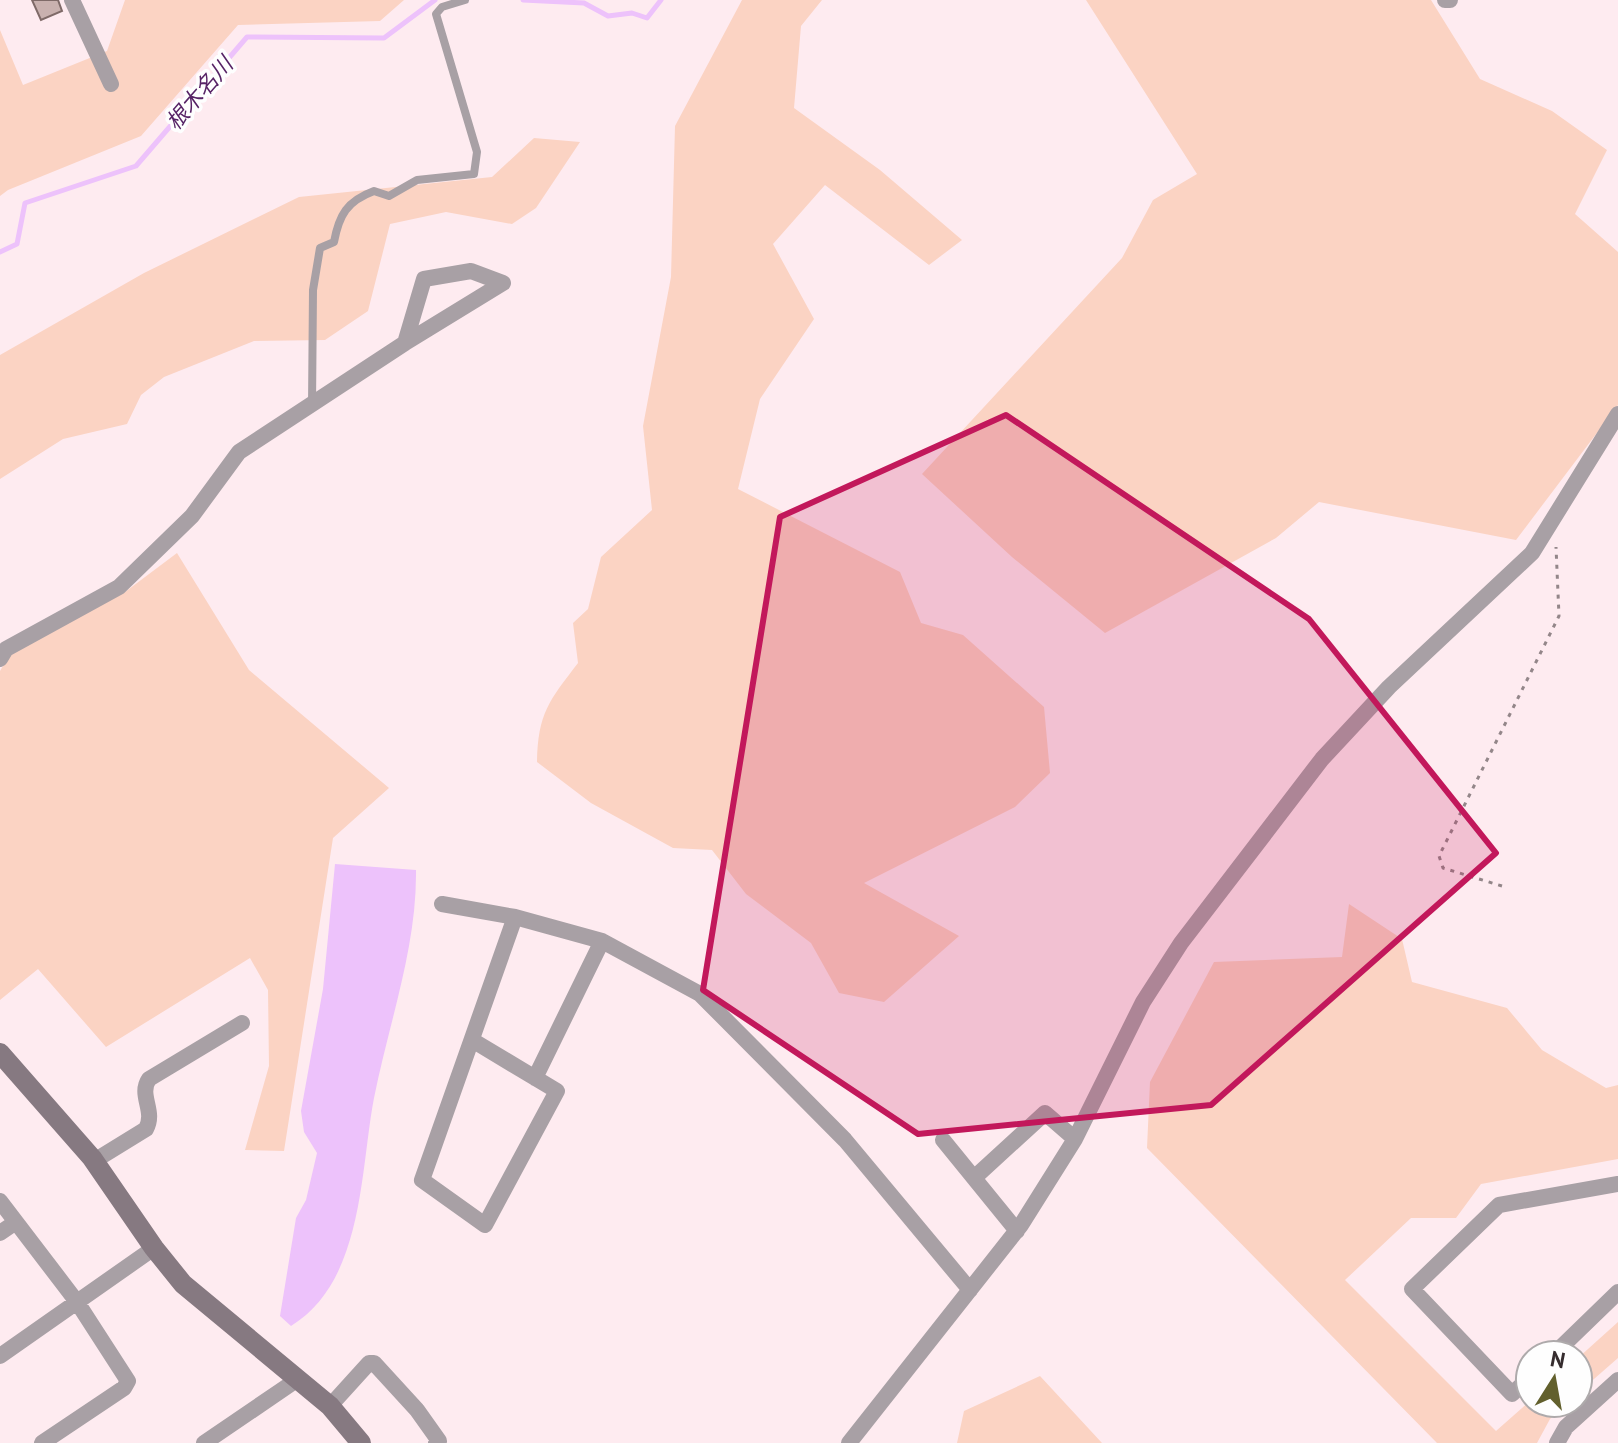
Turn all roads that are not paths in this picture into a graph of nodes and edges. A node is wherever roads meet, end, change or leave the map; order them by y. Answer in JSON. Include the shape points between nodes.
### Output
{"nodes":[{"id":1,"x":72,"y":0,"type":"edge"},
{"id":2,"x":465,"y":0,"type":"edge"},
{"id":3,"x":111,"y":84,"type":"dead end"},
{"id":4,"x":405,"y":343,"type":"junction"},
{"id":5,"x":312,"y":406,"type":"junction"},
{"id":6,"x":1618,"y":414,"type":"edge"},
{"id":7,"x":2,"y":650,"type":"edge"},
{"id":8,"x":442,"y":904,"type":"dead end"},
{"id":9,"x":515,"y":917,"type":"junction"},
{"id":10,"x":602,"y":941,"type":"junction"},
{"id":11,"x":242,"y":1023,"type":"dead end"},
{"id":12,"x":472,"y":1040,"type":"junction"},
{"id":13,"x":0,"y":1053,"type":"edge"},
{"id":14,"x":535,"y":1078,"type":"junction"},
{"id":15,"x":1075,"y":1139,"type":"junction"},
{"id":16,"x":943,"y":1140,"type":"dead end"},
{"id":17,"x":94,"y":1161,"type":"junction"},
{"id":18,"x":974,"y":1178,"type":"junction"},
{"id":19,"x":1618,"y":1184,"type":"edge"},
{"id":20,"x":0,"y":1201,"type":"edge"},
{"id":21,"x":16,"y":1222,"type":"junction"},
{"id":22,"x":1017,"y":1231,"type":"junction"},
{"id":23,"x":0,"y":1233,"type":"edge"},
{"id":24,"x":154,"y":1248,"type":"junction"},
{"id":25,"x":970,"y":1290,"type":"junction"},
{"id":26,"x":1618,"y":1292,"type":"edge"},
{"id":27,"x":77,"y":1302,"type":"junction"},
{"id":28,"x":1570,"y":1339,"type":"edge"},
{"id":29,"x":0,"y":1356,"type":"edge"},
{"id":30,"x":298,"y":1379,"type":"junction"},
{"id":31,"x":1618,"y":1380,"type":"edge"},
{"id":32,"x":1514,"y":1392,"type":"edge"},
{"id":33,"x":330,"y":1406,"type":"junction"},
{"id":34,"x":42,"y":1443,"type":"edge"},
{"id":35,"x":204,"y":1443,"type":"edge"},
{"id":36,"x":361,"y":1443,"type":"edge"},
{"id":37,"x":436,"y":1443,"type":"edge"},
{"id":38,"x":849,"y":1443,"type":"edge"},
{"id":39,"x":1557,"y":1443,"type":"edge"}],
"edges":[{"from":1,"to":3,"type":"street"},
{"from":2,"to":5,"type":"lane","via":[[436,14],[477,152],[474,174],[417,180],[389,196],[374,191],[345,207],[334,242],[320,248],[313,306]]},
{"from":4,"to":4,"type":"street","via":[[442,321],[503,283],[471,271],[424,279]]},
{"from":4,"to":5,"type":"street"},
{"from":5,"to":7,"type":"street","via":[[239,452],[192,516],[119,587]]},
{"from":6,"to":15,"type":"street","via":[[1532,553],[1389,687],[1322,759],[1181,943],[1143,1002]]},
{"from":8,"to":9,"type":"street"},
{"from":9,"to":10,"type":"street"},
{"from":9,"to":12,"type":"street"},
{"from":10,"to":14,"type":"street"},
{"from":10,"to":25,"type":"street","via":[[700,994],[845,1140]]},
{"from":11,"to":17,"type":"street","via":[[149,1079],[144,1091],[150,1114],[146,1129]]},
{"from":12,"to":14,"type":"street"},
{"from":12,"to":14,"type":"street","via":[[422,1180],[485,1225],[557,1091]]},
{"from":13,"to":17,"type":"street"},
{"from":15,"to":18,"type":"street","via":[[1045,1113]]},
{"from":15,"to":22,"type":"street"},
{"from":16,"to":18,"type":"street"},
{"from":17,"to":24,"type":"street"},
{"from":18,"to":22,"type":"street"},
{"from":19,"to":32,"type":"street","via":[[1499,1205],[1412,1289]]},
{"from":20,"to":21,"type":"street"},
{"from":21,"to":23,"type":"street"},
{"from":21,"to":27,"type":"street"},
{"from":22,"to":25,"type":"street"},
{"from":24,"to":27,"type":"street"},
{"from":24,"to":30,"type":"street","via":[[208,1307]]},
{"from":25,"to":38,"type":"street"},
{"from":26,"to":28,"type":"street"},
{"from":27,"to":29,"type":"street"},
{"from":27,"to":34,"type":"street","via":[[128,1381]]},
{"from":30,"to":33,"type":"street"},
{"from":30,"to":35,"type":"street"},
{"from":31,"to":39,"type":"street","via":[[1566,1427]]},
{"from":33,"to":36,"type":"street"},
{"from":33,"to":37,"type":"street","via":[[374,1363],[417,1410]]}]}
